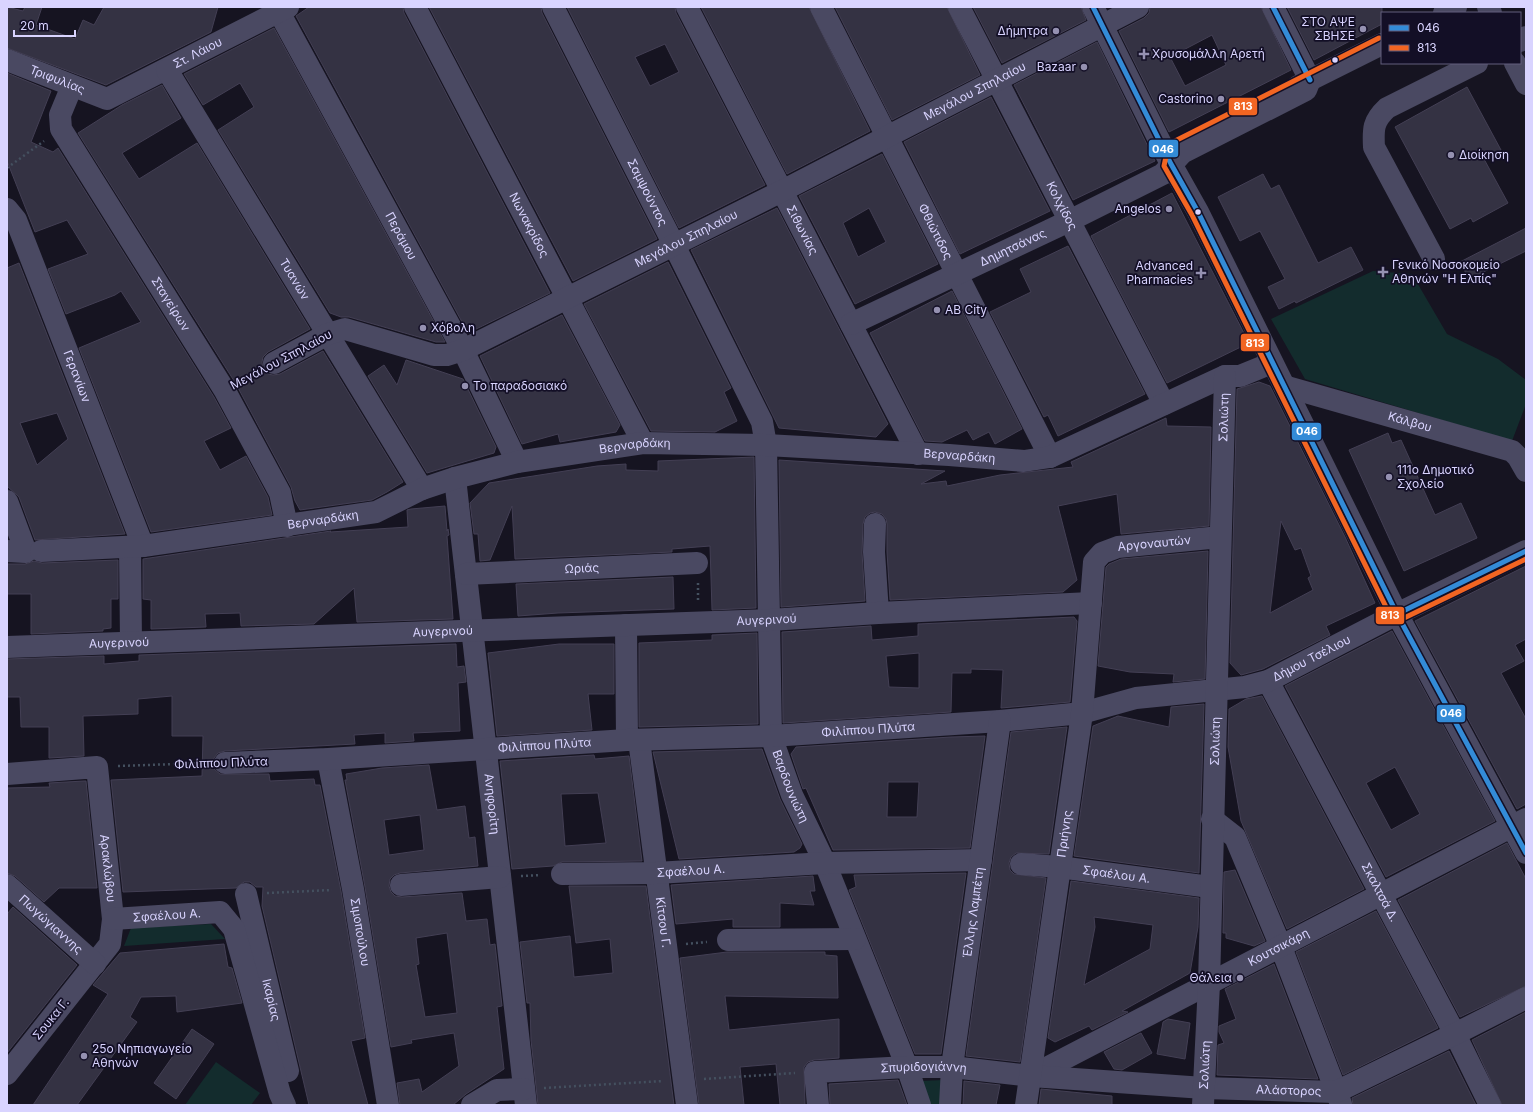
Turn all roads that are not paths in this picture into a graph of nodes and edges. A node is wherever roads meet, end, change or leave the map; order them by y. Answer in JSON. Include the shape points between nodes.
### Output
{"nodes":[{"id":1,"x":415,"y":7,"type":"edge"},
{"id":2,"x":553,"y":7,"type":"edge"},
{"id":3,"x":687,"y":7,"type":"edge"},
{"id":4,"x":821,"y":7,"type":"edge"},
{"id":5,"x":959,"y":7,"type":"edge"},
{"id":6,"x":1138,"y":7,"type":"edge"},
{"id":7,"x":1273,"y":7,"type":"edge"},
{"id":8,"x":1456,"y":7,"type":"edge"},
{"id":9,"x":278,"y":9,"type":"edge"},
{"id":10,"x":1446,"y":12,"type":"edge"},
{"id":11,"x":1098,"y":16,"type":"edge"},
{"id":12,"x":1381,"y":44,"type":"edge"},
{"id":13,"x":7,"y":60,"type":"edge"},
{"id":14,"x":1475,"y":64,"type":"edge"},
{"id":15,"x":1516,"y":64,"type":"edge"},
{"id":16,"x":167,"y":70,"type":"junction"},
{"id":17,"x":997,"y":80,"type":"junction"},
{"id":18,"x":1310,"y":80,"type":"junction"},
{"id":19,"x":1526,"y":84,"type":"edge"},
{"id":20,"x":72,"y":86,"type":"junction"},
{"id":21,"x":107,"y":99,"type":"joint"},
{"id":22,"x":886,"y":137,"type":"junction"},
{"id":23,"x":1171,"y":164,"type":"junction"},
{"id":24,"x":782,"y":191,"type":"junction"},
{"id":25,"x":7,"y":209,"type":"edge"},
{"id":26,"x":1069,"y":221,"type":"junction"},
{"id":27,"x":674,"y":245,"type":"junction"},
{"id":28,"x":1434,"y":259,"type":"dead end"},
{"id":29,"x":956,"y":275,"type":"junction"},
{"id":30,"x":567,"y":300,"type":"junction"},
{"id":31,"x":851,"y":324,"type":"junction"},
{"id":32,"x":328,"y":334,"type":"junction"},
{"id":33,"x":463,"y":350,"type":"junction"},
{"id":34,"x":1269,"y":356,"type":"junction"},
{"id":35,"x":274,"y":363,"type":"road end"},
{"id":36,"x":1225,"y":376,"type":"junction"},
{"id":37,"x":1284,"y":386,"type":"junction"},
{"id":38,"x":1164,"y":404,"type":"junction"},
{"id":39,"x":642,"y":444,"type":"junction"},
{"id":40,"x":766,"y":445,"type":"junction"},
{"id":41,"x":918,"y":454,"type":"junction"},
{"id":42,"x":1050,"y":457,"type":"junction"},
{"id":43,"x":517,"y":462,"type":"junction"},
{"id":44,"x":1526,"y":470,"type":"edge"},
{"id":45,"x":455,"y":478,"type":"junction"},
{"id":46,"x":422,"y":489,"type":"junction"},
{"id":47,"x":7,"y":501,"type":"edge"},
{"id":48,"x":875,"y":524,"type":"dead end"},
{"id":49,"x":287,"y":526,"type":"junction"},
{"id":50,"x":1220,"y":537,"type":"junction"},
{"id":51,"x":137,"y":546,"type":"junction"},
{"id":52,"x":1526,"y":551,"type":"edge"},
{"id":53,"x":25,"y":552,"type":"edge"},
{"id":54,"x":1094,"y":562,"type":"joint"},
{"id":55,"x":697,"y":563,"type":"road end"},
{"id":56,"x":466,"y":574,"type":"junction"},
{"id":57,"x":1091,"y":603,"type":"junction"},
{"id":58,"x":878,"y":613,"type":"junction"},
{"id":59,"x":1397,"y":614,"type":"junction"},
{"id":60,"x":770,"y":620,"type":"junction"},
{"id":61,"x":626,"y":625,"type":"junction"},
{"id":62,"x":472,"y":631,"type":"junction"},
{"id":63,"x":132,"y":642,"type":"junction"},
{"id":64,"x":7,"y":646,"type":"edge"},
{"id":65,"x":1268,"y":681,"type":"junction"},
{"id":66,"x":1216,"y":690,"type":"junction"},
{"id":67,"x":1082,"y":713,"type":"junction"},
{"id":68,"x":1000,"y":721,"type":"junction"},
{"id":69,"x":771,"y":736,"type":"junction"},
{"id":70,"x":633,"y":740,"type":"junction"},
{"id":71,"x":485,"y":749,"type":"junction"},
{"id":72,"x":328,"y":759,"type":"junction"},
{"id":73,"x":225,"y":763,"type":"road end"},
{"id":74,"x":7,"y":774,"type":"edge"},
{"id":75,"x":1212,"y":819,"type":"junction"},
{"id":76,"x":1519,"y":823,"type":"edge"},
{"id":77,"x":1526,"y":853,"type":"edge"},
{"id":78,"x":982,"y":860,"type":"junction"},
{"id":79,"x":824,"y":863,"type":"junction"},
{"id":80,"x":1021,"y":864,"type":"dead end"},
{"id":81,"x":1059,"y":867,"type":"junction"},
{"id":82,"x":656,"y":872,"type":"junction"},
{"id":83,"x":562,"y":874,"type":"road end"},
{"id":84,"x":500,"y":877,"type":"junction"},
{"id":85,"x":401,"y":885,"type":"dead end"},
{"id":86,"x":1210,"y":887,"type":"junction"},
{"id":87,"x":9,"y":890,"type":"edge"},
{"id":88,"x":246,"y":894,"type":"dead end"},
{"id":89,"x":1381,"y":895,"type":"junction"},
{"id":90,"x":220,"y":912,"type":"joint"},
{"id":91,"x":113,"y":919,"type":"junction"},
{"id":92,"x":855,"y":938,"type":"junction"},
{"id":93,"x":728,"y":940,"type":"road end"},
{"id":94,"x":1281,"y":947,"type":"junction"},
{"id":95,"x":95,"y":964,"type":"junction"},
{"id":96,"x":1209,"y":984,"type":"junction"},
{"id":97,"x":1526,"y":998,"type":"edge"},
{"id":98,"x":1455,"y":1034,"type":"junction"},
{"id":99,"x":907,"y":1067,"type":"junction"},
{"id":100,"x":952,"y":1067,"type":"junction"},
{"id":101,"x":7,"y":1074,"type":"edge"},
{"id":102,"x":1031,"y":1076,"type":"junction"},
{"id":103,"x":525,"y":1097,"type":"edge"},
{"id":104,"x":1204,"y":1097,"type":"edge"},
{"id":105,"x":1339,"y":1098,"type":"edge"},
{"id":106,"x":285,"y":1105,"type":"edge"},
{"id":107,"x":296,"y":1105,"type":"edge"},
{"id":108,"x":388,"y":1105,"type":"edge"},
{"id":109,"x":472,"y":1105,"type":"edge"},
{"id":110,"x":687,"y":1105,"type":"edge"},
{"id":111,"x":818,"y":1105,"type":"edge"},
{"id":112,"x":920,"y":1105,"type":"edge"},
{"id":113,"x":950,"y":1105,"type":"edge"},
{"id":114,"x":1026,"y":1105,"type":"edge"},
{"id":115,"x":1490,"y":1105,"type":"edge"}],
"edges":[{"from":1,"to":30,"type":"street","name":"Νωνακρίδος"},
{"from":2,"to":27,"type":"street","name":"Σαμψούντος"},
{"from":3,"to":24,"type":"street","name":"Σιθωνίας"},
{"from":4,"to":22,"type":"street","name":"Φθιώτιδος"},
{"from":5,"to":17,"type":"street","name":"Κολχίδος"},
{"from":6,"to":11,"type":"street","name":"Μεγάλου Σπηλαίου"},
{"from":7,"to":18,"type":"street"},
{"from":8,"to":10,"type":"street"},
{"from":9,"to":16,"type":"street","name":"Στ. Λάιου"},
{"from":9,"to":33,"type":"street","name":"Περάμου"},
{"from":11,"to":17,"type":"street","name":"Μεγάλου Σπηλαίου"},
{"from":11,"to":23,"type":"street"},
{"from":12,"to":18,"type":"street","name":"Δημητσάνας"},
{"from":13,"to":20,"type":"street","name":"Τριφυλίας"},
{"from":14,"to":28,"type":"street","via":[[1387,108],[1377,117],[1373,131],[1374,147]]},
{"from":15,"to":19,"type":"street"},
{"from":16,"to":21,"type":"street","name":"Στ. Λάιου"},
{"from":16,"to":32,"type":"street","name":"Τυανών"},
{"from":17,"to":22,"type":"street","name":"Μεγάλου Σπηλαίου"},
{"from":17,"to":26,"type":"street","name":"Κολχίδος"},
{"from":18,"to":23,"type":"street","name":"Δημητσάνας","via":[[1175,149]]},
{"from":20,"to":21,"type":"street","name":"Τριφυλίας"},
{"from":20,"to":49,"type":"street","name":"Σταγείρων","via":[[60,115],[61,129],[224,391],[280,492]]},
{"from":22,"to":24,"type":"street","name":"Μεγάλου Σπηλαίου"},
{"from":22,"to":29,"type":"street","name":"Φθιώτιδος"},
{"from":23,"to":26,"type":"street","name":"Δημητσάνας","via":[[1163,174]]},
{"from":23,"to":34,"type":"street","via":[[1198,212]]},
{"from":24,"to":27,"type":"street","name":"Μεγάλου Σπηλαίου"},
{"from":24,"to":31,"type":"street","name":"Σιθωνίας"},
{"from":25,"to":51,"type":"street","name":"Γερανίων","via":[[16,220]]},
{"from":26,"to":29,"type":"street","name":"Δημητσάνας"},
{"from":26,"to":38,"type":"street","name":"Κολχίδος"},
{"from":27,"to":30,"type":"street","name":"Μεγάλου Σπηλαίου"},
{"from":27,"to":40,"type":"street","name":"Σαμψούντος","via":[[762,422]]},
{"from":29,"to":31,"type":"street","name":"Δημητσάνας"},
{"from":29,"to":42,"type":"street","name":"Φθιώτιδος"},
{"from":30,"to":33,"type":"street","name":"Μεγάλου Σπηλαίου"},
{"from":30,"to":39,"type":"street","name":"Νωνακρίδος"},
{"from":31,"to":41,"type":"street","name":"Σιθωνίας"},
{"from":32,"to":33,"type":"street","name":"Μεγάλου Σπηλαίου","via":[[350,330],[434,355],[447,355]]},
{"from":32,"to":35,"type":"street","name":"Μεγάλου Σπηλαίου"},
{"from":32,"to":46,"type":"street","name":"Τυανών"},
{"from":33,"to":43,"type":"street","name":"Περάμου"},
{"from":34,"to":36,"type":"street","name":"Βερναρδάκη","via":[[1240,376]]},
{"from":34,"to":37,"type":"street"},
{"from":36,"to":38,"type":"street","name":"Βερναρδάκη"},
{"from":36,"to":50,"type":"street","name":"Σολιώτη"},
{"from":37,"to":44,"type":"street","name":"Κάλβου","via":[[1512,451]]},
{"from":37,"to":59,"type":"street"},
{"from":38,"to":42,"type":"street","name":"Βερναρδάκη"},
{"from":39,"to":40,"type":"street","name":"Βερναρδάκη"},
{"from":39,"to":43,"type":"street","name":"Βερναρδάκη"},
{"from":40,"to":41,"type":"street","name":"Βερναρδάκη"},
{"from":40,"to":60,"type":"street","name":"Βαρδουνιώτη"},
{"from":41,"to":42,"type":"street","name":"Βερναρδάκη","via":[[1024,461]]},
{"from":43,"to":45,"type":"street","name":"Βερναρδάκη"},
{"from":45,"to":46,"type":"street","name":"Βερναρδάκη"},
{"from":45,"to":56,"type":"street","name":"Ανηφορίτη"},
{"from":46,"to":49,"type":"street","name":"Βερναρδάκη","via":[[376,512]]},
{"from":47,"to":53,"type":"street"},
{"from":48,"to":58,"type":"street"},
{"from":49,"to":51,"type":"street","name":"Βερναρδάκη"},
{"from":50,"to":54,"type":"street","name":"Αργοναυτών","via":[[1118,547],[1102,553]]},
{"from":50,"to":66,"type":"street","name":"Σολιώτη"},
{"from":51,"to":53,"type":"street","name":"Βερναρδάκη"},
{"from":51,"to":63,"type":"street","name":"Γερανίων"},
{"from":52,"to":59,"type":"street","name":"Δήμου Τσέλιου"},
{"from":54,"to":57,"type":"street","name":"Πριήνης"},
{"from":55,"to":56,"type":"street","name":"Ωριάς"},
{"from":56,"to":62,"type":"street","name":"Ανηφορίτη"},
{"from":57,"to":58,"type":"street","name":"Αυγερινού"},
{"from":57,"to":67,"type":"street","name":"Πριήνης"},
{"from":58,"to":60,"type":"street","name":"Αυγερινού"},
{"from":59,"to":65,"type":"street","name":"Δήμου Τσέλιου"},
{"from":59,"to":76,"type":"street"},
{"from":60,"to":61,"type":"street","name":"Αυγερινού"},
{"from":60,"to":69,"type":"street","name":"Βαρδουνιώτη"},
{"from":61,"to":62,"type":"street","name":"Αυγερινού"},
{"from":61,"to":70,"type":"street","name":"Κίτσου Γ."},
{"from":62,"to":63,"type":"street","name":"Αυγερινού"},
{"from":62,"to":71,"type":"street","name":"Ανηφορίτη"},
{"from":63,"to":64,"type":"street","name":"Αυγερινού"},
{"from":65,"to":66,"type":"street","name":"Δήμου Τσέλιου"},
{"from":65,"to":89,"type":"street","name":"Σκαλτσά Δ."},
{"from":66,"to":67,"type":"street","name":"Δήμου Τσέλιου","via":[[1136,698]]},
{"from":66,"to":75,"type":"street","name":"Σολιώτη"},
{"from":67,"to":68,"type":"street","name":"Φιλίππου Πλύτα"},
{"from":67,"to":81,"type":"street","name":"Πριήνης"},
{"from":68,"to":69,"type":"street","name":"Φιλίππου Πλύτα"},
{"from":68,"to":78,"type":"street","name":"Έλλης Λαμπέτη"},
{"from":69,"to":70,"type":"street","name":"Φιλίππου Πλύτα"},
{"from":69,"to":79,"type":"street","name":"Βαρδουνιώτη","via":[[792,795]]},
{"from":70,"to":71,"type":"street","name":"Φιλίππου Πλύτα"},
{"from":70,"to":82,"type":"street","name":"Κίτσου Γ."},
{"from":71,"to":72,"type":"street","name":"Φιλίππου Πλύτα"},
{"from":71,"to":84,"type":"street","name":"Ανηφορίτη"},
{"from":72,"to":73,"type":"street","name":"Φιλίππου Πλύτα"},
{"from":72,"to":108,"type":"street","name":"Σιμοπούλου","via":[[353,888]]},
{"from":74,"to":91,"type":"street","name":"Αρακλώβου","via":[[97,767]]},
{"from":75,"to":86,"type":"street","name":"Σολιώτη"},
{"from":75,"to":94,"type":"street","via":[[1235,837]]},
{"from":76,"to":77,"type":"street"},
{"from":76,"to":89,"type":"street","name":"Κουτσικάρη"},
{"from":78,"to":79,"type":"street","name":"Σφαέλου Α."},
{"from":78,"to":100,"type":"street","name":"Έλλης Λαμπέτη"},
{"from":79,"to":82,"type":"street","name":"Σφαέλου Α."},
{"from":79,"to":92,"type":"street","name":"Βαρδουνιώτη"},
{"from":80,"to":81,"type":"street","name":"Σφαέλου Α."},
{"from":81,"to":86,"type":"street","name":"Σφαέλου Α."},
{"from":81,"to":102,"type":"street","name":"Πριήνης"},
{"from":82,"to":83,"type":"street","name":"Σφαέλου Α."},
{"from":82,"to":110,"type":"street","name":"Κίτσου Γ."},
{"from":84,"to":85,"type":"street"},
{"from":84,"to":103,"type":"street","name":"Ανηφορίτη"},
{"from":86,"to":96,"type":"street","name":"Σολιώτη"},
{"from":87,"to":95,"type":"street","name":"Πωγώγιαννης"},
{"from":88,"to":107,"type":"street","name":"Ικαρίας"},
{"from":89,"to":94,"type":"street","name":"Κουτσικάρη"},
{"from":89,"to":98,"type":"street","name":"Σκαλτσά Δ."},
{"from":90,"to":91,"type":"street","name":"Σφαέλου Α."},
{"from":90,"to":106,"type":"street","name":"Ικαρίας","via":[[234,929]]},
{"from":91,"to":95,"type":"street","name":"Αρακλώβου","via":[[110,944]]},
{"from":92,"to":93,"type":"street"},
{"from":92,"to":99,"type":"street","name":"Βαρδουνιώτη"},
{"from":94,"to":96,"type":"street","name":"Κουτσικάρη"},
{"from":94,"to":105,"type":"street"},
{"from":95,"to":101,"type":"street","name":"Σουκα Γ."},
{"from":96,"to":102,"type":"street","name":"Κουτσικάρη"},
{"from":96,"to":104,"type":"street","name":"Σολιώτη"},
{"from":97,"to":98,"type":"street","name":"Αλάστορος"},
{"from":98,"to":105,"type":"street","name":"Αλάστορος"},
{"from":98,"to":115,"type":"street","name":"Σκαλτσά Δ."},
{"from":99,"to":100,"type":"street","name":"Σπυριδογιάννη"},
{"from":99,"to":111,"type":"street","name":"Σπυριδογιάννη","via":[[815,1072]]},
{"from":99,"to":112,"type":"street","name":"Βαρδουνιώτη"},
{"from":100,"to":102,"type":"street","name":"Σπυριδογιάννη"},
{"from":100,"to":113,"type":"street","name":"Έλλης Λαμπέτη"},
{"from":102,"to":104,"type":"street","name":"Αλάστορος"},
{"from":102,"to":114,"type":"street","name":"Πριήνης"},
{"from":103,"to":109,"type":"street","via":[[497,1090]]},
{"from":104,"to":105,"type":"street","name":"Αλάστορος"}]}
